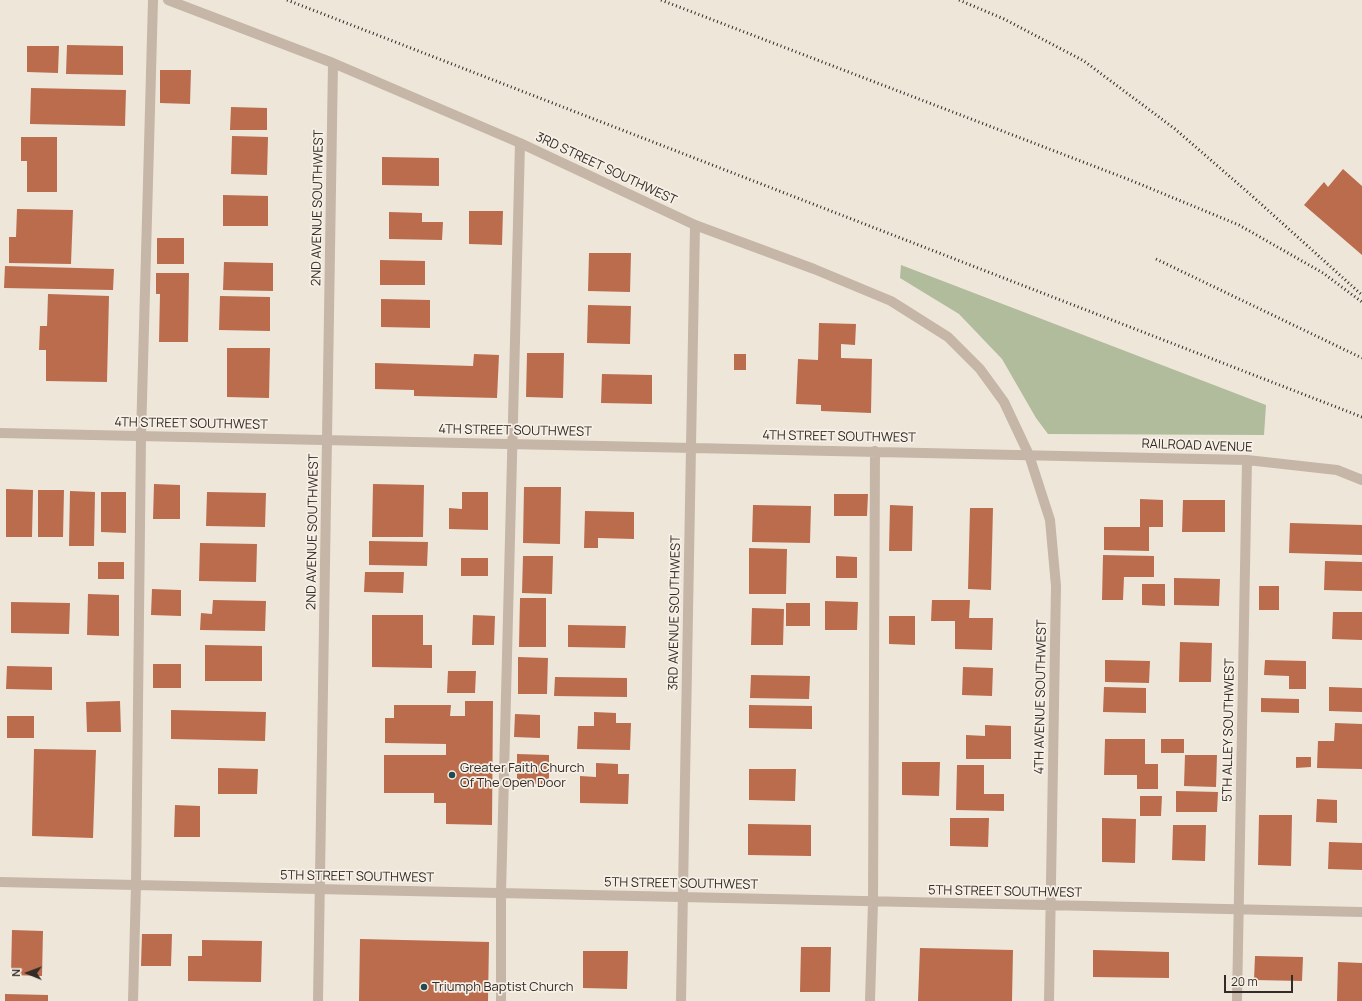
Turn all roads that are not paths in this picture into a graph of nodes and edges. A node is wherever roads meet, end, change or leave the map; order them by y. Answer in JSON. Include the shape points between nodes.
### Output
{"nodes":[{"id":1,"x":153,"y":0,"type":"edge"},
{"id":2,"x":168,"y":0,"type":"edge"},
{"id":3,"x":333,"y":63,"type":"junction"},
{"id":4,"x":520,"y":143,"type":"junction"},
{"id":5,"x":695,"y":225,"type":"junction"},
{"id":6,"x":1004,"y":402,"type":"joint"},
{"id":7,"x":0,"y":433,"type":"edge"},
{"id":8,"x":141,"y":436,"type":"junction"},
{"id":9,"x":327,"y":440,"type":"junction"},
{"id":10,"x":512,"y":444,"type":"junction"},
{"id":11,"x":691,"y":447,"type":"junction"},
{"id":12,"x":876,"y":451,"type":"junction"},
{"id":13,"x":1029,"y":455,"type":"junction"},
{"id":14,"x":1247,"y":460,"type":"junction"},
{"id":15,"x":1362,"y":480,"type":"edge"},
{"id":16,"x":0,"y":882,"type":"edge"},
{"id":17,"x":136,"y":885,"type":"junction"},
{"id":18,"x":320,"y":890,"type":"junction"},
{"id":19,"x":501,"y":894,"type":"junction"},
{"id":20,"x":683,"y":897,"type":"junction"},
{"id":21,"x":873,"y":902,"type":"junction"},
{"id":22,"x":1051,"y":906,"type":"junction"},
{"id":23,"x":1238,"y":910,"type":"junction"},
{"id":24,"x":1362,"y":912,"type":"edge"},
{"id":25,"x":133,"y":1001,"type":"edge"},
{"id":26,"x":318,"y":1001,"type":"edge"},
{"id":27,"x":501,"y":1001,"type":"edge"},
{"id":28,"x":681,"y":1001,"type":"edge"},
{"id":29,"x":870,"y":1001,"type":"edge"},
{"id":30,"x":1049,"y":1001,"type":"edge"},
{"id":31,"x":1237,"y":1001,"type":"edge"}],
"edges":[{"from":1,"to":8,"type":"street"},
{"from":2,"to":3,"type":"street","name":"3RD STREET SOUTHWEST"},
{"from":3,"to":4,"type":"street","name":"3RD STREET SOUTHWEST"},
{"from":3,"to":9,"type":"street","name":"2ND AVENUE SOUTHWEST"},
{"from":4,"to":5,"type":"street","name":"3RD STREET SOUTHWEST"},
{"from":4,"to":10,"type":"street"},
{"from":5,"to":6,"type":"street","name":"3RD STREET SOUTHWEST","via":[[891,301],[948,337],[980,369]]},
{"from":5,"to":11,"type":"street","name":"3RD AVENUE SOUTHWEST"},
{"from":6,"to":13,"type":"street","name":"4TH AVENUE SOUTHWEST"},
{"from":7,"to":8,"type":"street","name":"4TH STREET SOUTHWEST"},
{"from":8,"to":9,"type":"street","name":"4TH STREET SOUTHWEST"},
{"from":8,"to":17,"type":"street"},
{"from":9,"to":10,"type":"street","name":"4TH STREET SOUTHWEST"},
{"from":9,"to":18,"type":"street","name":"2ND AVENUE SOUTHWEST"},
{"from":10,"to":11,"type":"street","name":"4TH STREET SOUTHWEST"},
{"from":10,"to":19,"type":"street"},
{"from":11,"to":12,"type":"street","name":"4TH STREET SOUTHWEST"},
{"from":11,"to":20,"type":"street","name":"3RD AVENUE SOUTHWEST"},
{"from":12,"to":13,"type":"street","name":"4TH STREET SOUTHWEST"},
{"from":12,"to":21,"type":"street"},
{"from":13,"to":14,"type":"street","name":"RAILROAD AVENUE"},
{"from":13,"to":22,"type":"street","name":"4TH AVENUE SOUTHWEST","via":[[1050,520],[1056,586]]},
{"from":14,"to":15,"type":"street","name":"RAILROAD AVENUE","via":[[1337,470]]},
{"from":14,"to":23,"type":"street","name":"5TH ALLEY SOUTHWEST"},
{"from":16,"to":17,"type":"street","name":"5TH STREET SOUTHWEST"},
{"from":17,"to":18,"type":"street","name":"5TH STREET SOUTHWEST"},
{"from":17,"to":25,"type":"street"},
{"from":18,"to":19,"type":"street","name":"5TH STREET SOUTHWEST"},
{"from":18,"to":26,"type":"street","name":"2ND AVENUE SOUTHWEST"},
{"from":19,"to":20,"type":"street","name":"5TH STREET SOUTHWEST"},
{"from":19,"to":27,"type":"street"},
{"from":20,"to":21,"type":"street","name":"5TH STREET SOUTHWEST"},
{"from":20,"to":28,"type":"street","name":"3RD AVENUE SOUTHWEST"},
{"from":21,"to":22,"type":"street","name":"5TH STREET SOUTHWEST"},
{"from":21,"to":29,"type":"street"},
{"from":22,"to":23,"type":"street","name":"5TH STREET SOUTHWEST"},
{"from":22,"to":30,"type":"street","name":"4TH AVENUE SOUTHWEST"},
{"from":23,"to":24,"type":"street","name":"5TH STREET SOUTHWEST"},
{"from":23,"to":31,"type":"street","name":"5TH ALLEY SOUTHWEST"}]}
